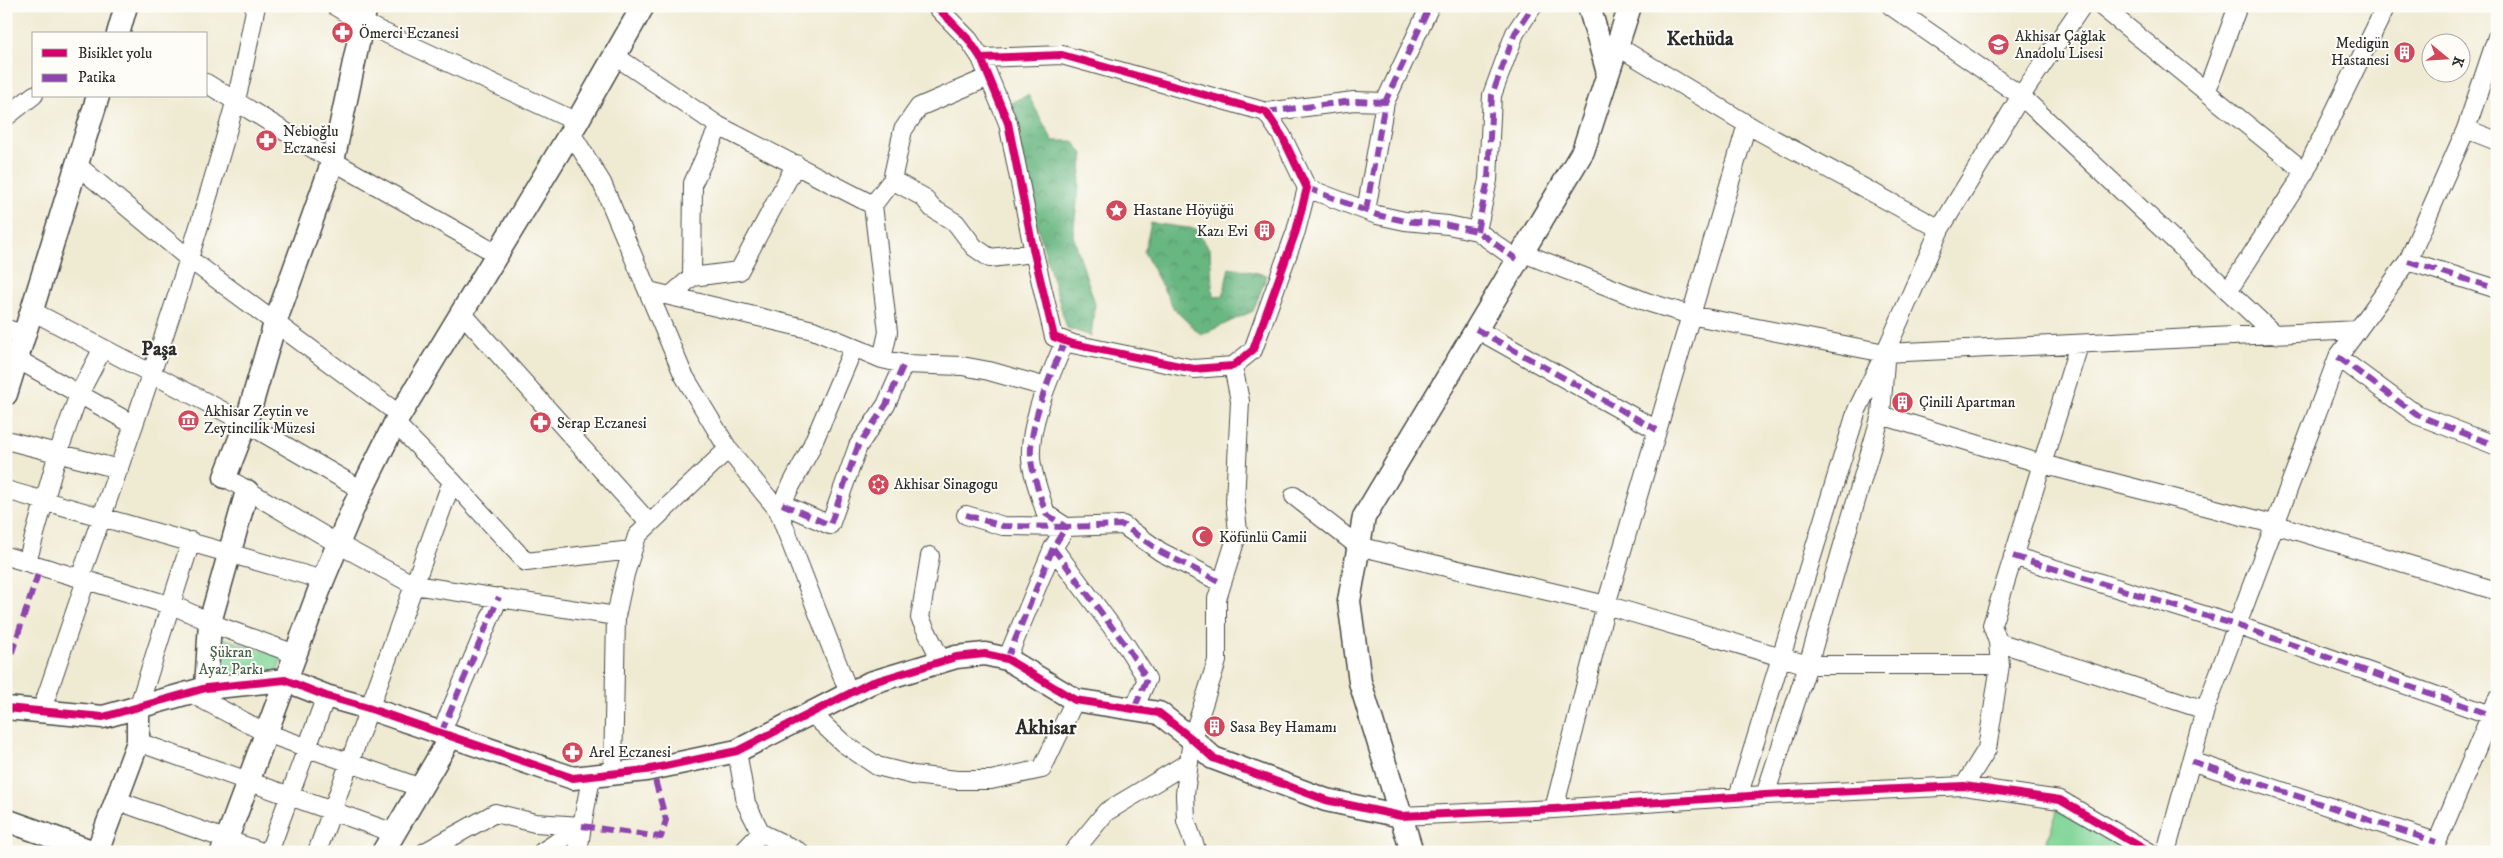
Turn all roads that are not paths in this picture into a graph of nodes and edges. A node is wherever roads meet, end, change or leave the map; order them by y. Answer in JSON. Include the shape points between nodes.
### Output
{"nodes":[{"id":1,"x":126,"y":6,"type":"edge"},
{"id":2,"x":256,"y":6,"type":"edge"},
{"id":3,"x":336,"y":6,"type":"edge"},
{"id":4,"x":643,"y":6,"type":"edge"},
{"id":5,"x":936,"y":6,"type":"edge"},
{"id":6,"x":1430,"y":6,"type":"edge"},
{"id":7,"x":1532,"y":6,"type":"edge"},
{"id":8,"x":1589,"y":6,"type":"edge"},
{"id":9,"x":1630,"y":6,"type":"edge"},
{"id":10,"x":1892,"y":6,"type":"edge"},
{"id":11,"x":2082,"y":6,"type":"edge"},
{"id":12,"x":2101,"y":6,"type":"edge"},
{"id":13,"x":2238,"y":6,"type":"edge"},
{"id":14,"x":2386,"y":6,"type":"edge"},
{"id":15,"x":364,"y":14,"type":"edge"},
{"id":16,"x":120,"y":32,"type":"edge"},
{"id":17,"x":2497,"y":37,"type":"edge"},
{"id":18,"x":1617,"y":46,"type":"junction"},
{"id":19,"x":615,"y":56,"type":"junction"},
{"id":20,"x":981,"y":58,"type":"junction"},
{"id":21,"x":1608,"y":73,"type":"junction"},
{"id":22,"x":988,"y":76,"type":"junction"},
{"id":23,"x":208,"y":84,"type":"edge"},
{"id":24,"x":2207,"y":90,"type":"junction"},
{"id":25,"x":2021,"y":96,"type":"junction"},
{"id":26,"x":32,"y":97,"type":"edge"},
{"id":27,"x":97,"y":98,"type":"edge"},
{"id":28,"x":236,"y":101,"type":"junction"},
{"id":29,"x":1385,"y":102,"type":"junction"},
{"id":30,"x":1266,"y":112,"type":"junction"},
{"id":31,"x":6,"y":118,"type":"edge"},
{"id":32,"x":1748,"y":124,"type":"junction"},
{"id":33,"x":719,"y":126,"type":"junction"},
{"id":34,"x":574,"y":127,"type":"junction"},
{"id":35,"x":2466,"y":128,"type":"junction"},
{"id":36,"x":2497,"y":141,"type":"edge"},
{"id":37,"x":333,"y":161,"type":"junction"},
{"id":38,"x":796,"y":164,"type":"junction"},
{"id":39,"x":77,"y":165,"type":"junction"},
{"id":40,"x":2306,"y":172,"type":"junction"},
{"id":41,"x":892,"y":180,"type":"junction"},
{"id":42,"x":1307,"y":188,"type":"junction"},
{"id":43,"x":872,"y":205,"type":"junction"},
{"id":44,"x":1366,"y":211,"type":"junction"},
{"id":45,"x":1940,"y":228,"type":"junction"},
{"id":46,"x":1477,"y":232,"type":"junction"},
{"id":47,"x":1034,"y":253,"type":"junction"},
{"id":48,"x":498,"y":254,"type":"junction"},
{"id":49,"x":1519,"y":256,"type":"junction"},
{"id":50,"x":188,"y":258,"type":"junction"},
{"id":51,"x":2408,"y":261,"type":"junction"},
{"id":52,"x":692,"y":277,"type":"junction"},
{"id":53,"x":2497,"y":289,"type":"edge"},
{"id":54,"x":649,"y":291,"type":"junction"},
{"id":55,"x":2228,"y":291,"type":"junction"},
{"id":56,"x":670,"y":296,"type":"junction"},
{"id":57,"x":32,"y":311,"type":"junction"},
{"id":58,"x":462,"y":313,"type":"junction"},
{"id":59,"x":1690,"y":315,"type":"junction"},
{"id":60,"x":275,"y":323,"type":"junction"},
{"id":61,"x":1476,"y":329,"type":"junction"},
{"id":62,"x":2358,"y":330,"type":"junction"},
{"id":63,"x":15,"y":331,"type":"edge"},
{"id":64,"x":2275,"y":335,"type":"junction"},
{"id":65,"x":1065,"y":341,"type":"junction"},
{"id":66,"x":2079,"y":345,"type":"junction"},
{"id":67,"x":854,"y":347,"type":"junction"},
{"id":68,"x":103,"y":348,"type":"junction"},
{"id":69,"x":1885,"y":353,"type":"junction"},
{"id":70,"x":2338,"y":358,"type":"junction"},
{"id":71,"x":17,"y":359,"type":"junction"},
{"id":72,"x":882,"y":359,"type":"junction"},
{"id":73,"x":904,"y":364,"type":"junction"},
{"id":74,"x":1233,"y":366,"type":"junction"},
{"id":75,"x":151,"y":374,"type":"junction"},
{"id":76,"x":1046,"y":387,"type":"junction"},
{"id":77,"x":6,"y":394,"type":"edge"},
{"id":78,"x":79,"y":394,"type":"junction"},
{"id":79,"x":1881,"y":415,"type":"junction"},
{"id":80,"x":397,"y":419,"type":"junction"},
{"id":81,"x":246,"y":423,"type":"junction"},
{"id":82,"x":134,"y":425,"type":"junction"},
{"id":83,"x":1657,"y":430,"type":"junction"},
{"id":84,"x":6,"y":440,"type":"edge"},
{"id":85,"x":2497,"y":446,"type":"edge"},
{"id":86,"x":728,"y":448,"type":"junction"},
{"id":87,"x":58,"y":453,"type":"junction"},
{"id":88,"x":2042,"y":464,"type":"junction"},
{"id":89,"x":118,"y":470,"type":"junction"},
{"id":90,"x":225,"y":477,"type":"joint"},
{"id":91,"x":452,"y":481,"type":"junction"},
{"id":92,"x":6,"y":490,"type":"edge"},
{"id":93,"x":362,"y":490,"type":"junction"},
{"id":94,"x":247,"y":491,"type":"junction"},
{"id":95,"x":1294,"y":496,"type":"dead end"},
{"id":96,"x":45,"y":501,"type":"junction"},
{"id":97,"x":780,"y":507,"type":"junction"},
{"id":98,"x":966,"y":515,"type":"dead end"},
{"id":99,"x":102,"y":517,"type":"junction"},
{"id":100,"x":649,"y":522,"type":"junction"},
{"id":101,"x":2277,"y":525,"type":"junction"},
{"id":102,"x":1066,"y":527,"type":"junction"},
{"id":103,"x":191,"y":541,"type":"junction"},
{"id":104,"x":338,"y":544,"type":"junction"},
{"id":105,"x":1358,"y":546,"type":"junction"},
{"id":106,"x":1053,"y":548,"type":"junction"},
{"id":107,"x":632,"y":550,"type":"junction"},
{"id":108,"x":229,"y":552,"type":"junction"},
{"id":109,"x":6,"y":556,"type":"edge"},
{"id":110,"x":930,"y":556,"type":"dead end"},
{"id":111,"x":2013,"y":556,"type":"junction"},
{"id":112,"x":27,"y":562,"type":"junction"},
{"id":113,"x":83,"y":579,"type":"junction"},
{"id":114,"x":323,"y":580,"type":"junction"},
{"id":115,"x":1222,"y":583,"type":"junction"},
{"id":116,"x":414,"y":585,"type":"junction"},
{"id":117,"x":2497,"y":591,"type":"edge"},
{"id":118,"x":499,"y":597,"type":"junction"},
{"id":119,"x":1606,"y":605,"type":"junction"},
{"id":120,"x":172,"y":606,"type":"junction"},
{"id":121,"x":616,"y":616,"type":"junction"},
{"id":122,"x":210,"y":622,"type":"junction"},
{"id":123,"x":2239,"y":626,"type":"junction"},
{"id":124,"x":1998,"y":642,"type":"junction"},
{"id":125,"x":296,"y":654,"type":"junction"},
{"id":126,"x":1780,"y":656,"type":"junction"},
{"id":127,"x":1007,"y":660,"type":"junction"},
{"id":128,"x":942,"y":662,"type":"junction"},
{"id":129,"x":1808,"y":664,"type":"junction"},
{"id":130,"x":2000,"y":666,"type":"junction"},
{"id":131,"x":285,"y":680,"type":"junction"},
{"id":132,"x":197,"y":690,"type":"junction"},
{"id":133,"x":849,"y":694,"type":"junction"},
{"id":134,"x":326,"y":696,"type":"junction"},
{"id":135,"x":1075,"y":700,"type":"junction"},
{"id":136,"x":2494,"y":707,"type":"edge"},
{"id":137,"x":6,"y":708,"type":"edge"},
{"id":138,"x":138,"y":708,"type":"junction"},
{"id":139,"x":368,"y":708,"type":"junction"},
{"id":140,"x":1134,"y":709,"type":"junction"},
{"id":141,"x":2205,"y":710,"type":"junction"},
{"id":142,"x":41,"y":712,"type":"junction"},
{"id":143,"x":812,"y":714,"type":"junction"},
{"id":144,"x":266,"y":733,"type":"junction"},
{"id":145,"x":446,"y":734,"type":"junction"},
{"id":146,"x":1192,"y":739,"type":"junction"},
{"id":147,"x":138,"y":742,"type":"junction"},
{"id":148,"x":306,"y":748,"type":"junction"},
{"id":149,"x":737,"y":751,"type":"junction"},
{"id":150,"x":2190,"y":761,"type":"junction"},
{"id":151,"x":1189,"y":762,"type":"junction"},
{"id":152,"x":348,"y":764,"type":"junction"},
{"id":153,"x":613,"y":775,"type":"junction"},
{"id":154,"x":591,"y":778,"type":"junction"},
{"id":155,"x":248,"y":780,"type":"junction"},
{"id":156,"x":1964,"y":786,"type":"junction"},
{"id":157,"x":421,"y":788,"type":"junction"},
{"id":158,"x":288,"y":795,"type":"junction"},
{"id":159,"x":1765,"y":795,"type":"junction"},
{"id":160,"x":1738,"y":797,"type":"junction"},
{"id":161,"x":118,"y":800,"type":"junction"},
{"id":162,"x":1554,"y":809,"type":"junction"},
{"id":163,"x":332,"y":812,"type":"junction"},
{"id":164,"x":1402,"y":816,"type":"junction"},
{"id":165,"x":6,"y":820,"type":"edge"},
{"id":166,"x":582,"y":826,"type":"junction"},
{"id":167,"x":761,"y":833,"type":"junction"},
{"id":168,"x":389,"y":842,"type":"edge"},
{"id":169,"x":224,"y":845,"type":"edge"},
{"id":170,"x":2435,"y":847,"type":"edge"},
{"id":171,"x":96,"y":852,"type":"edge"},
{"id":172,"x":262,"y":852,"type":"edge"},
{"id":173,"x":268,"y":852,"type":"edge"},
{"id":174,"x":317,"y":852,"type":"edge"},
{"id":175,"x":424,"y":852,"type":"edge"},
{"id":176,"x":542,"y":852,"type":"edge"},
{"id":177,"x":578,"y":852,"type":"edge"},
{"id":178,"x":743,"y":852,"type":"edge"},
{"id":179,"x":800,"y":852,"type":"edge"},
{"id":180,"x":1073,"y":852,"type":"edge"},
{"id":181,"x":1197,"y":852,"type":"edge"},
{"id":182,"x":1412,"y":852,"type":"edge"},
{"id":183,"x":2149,"y":852,"type":"edge"},
{"id":184,"x":2166,"y":852,"type":"edge"}],
"edges":[{"from":1,"to":16,"type":"street"},
{"from":2,"to":28,"type":"street"},
{"from":3,"to":15,"type":"street"},
{"from":4,"to":19,"type":"street"},
{"from":5,"to":20,"type":"street","via":[[969,40]]},
{"from":6,"to":29,"type":"street"},
{"from":7,"to":46,"type":"street","via":[[1515,33],[1492,95],[1488,180]]},
{"from":8,"to":21,"type":"street"},
{"from":9,"to":18,"type":"street"},
{"from":10,"to":25,"type":"street"},
{"from":11,"to":25,"type":"street"},
{"from":12,"to":24,"type":"street"},
{"from":13,"to":24,"type":"street"},
{"from":14,"to":40,"type":"street"},
{"from":15,"to":34,"type":"street"},
{"from":15,"to":37,"type":"street"},
{"from":17,"to":35,"type":"street"},
{"from":18,"to":21,"type":"street"},
{"from":18,"to":32,"type":"street"},
{"from":19,"to":33,"type":"street"},
{"from":19,"to":34,"type":"street"},
{"from":20,"to":22,"type":"street"},
{"from":20,"to":30,"type":"street","via":[[1062,55]]},
{"from":21,"to":49,"type":"street","via":[[1583,151]]},
{"from":22,"to":41,"type":"street","via":[[919,107],[903,130]]},
{"from":22,"to":47,"type":"street","via":[[1008,123]]},
{"from":23,"to":28,"type":"street"},
{"from":24,"to":40,"type":"street"},
{"from":25,"to":45,"type":"street"},
{"from":25,"to":55,"type":"street"},
{"from":26,"to":31,"type":"street"},
{"from":27,"to":39,"type":"street"},
{"from":28,"to":37,"type":"street"},
{"from":28,"to":50,"type":"street"},
{"from":29,"to":30,"type":"street","via":[[1354,101]]},
{"from":29,"to":44,"type":"street"},
{"from":30,"to":42,"type":"street","via":[[1282,136]]},
{"from":32,"to":45,"type":"street"},
{"from":32,"to":59,"type":"street"},
{"from":33,"to":38,"type":"street"},
{"from":33,"to":52,"type":"street","via":[[692,184]]},
{"from":34,"to":48,"type":"street"},
{"from":34,"to":54,"type":"street"},
{"from":35,"to":36,"type":"street"},
{"from":35,"to":51,"type":"street"},
{"from":37,"to":48,"type":"street"},
{"from":37,"to":60,"type":"street"},
{"from":38,"to":43,"type":"street"},
{"from":38,"to":52,"type":"street","via":[[739,271]]},
{"from":39,"to":50,"type":"street"},
{"from":39,"to":57,"type":"street"},
{"from":40,"to":55,"type":"street"},
{"from":41,"to":43,"type":"street"},
{"from":41,"to":47,"type":"street","via":[[923,197],[932,208],[956,223],[974,247],[990,258]]},
{"from":42,"to":44,"type":"street"},
{"from":42,"to":74,"type":"street","via":[[1296,231],[1253,350]]},
{"from":43,"to":72,"type":"street","via":[[888,332]]},
{"from":44,"to":46,"type":"street","via":[[1405,221],[1448,225]]},
{"from":45,"to":69,"type":"street"},
{"from":46,"to":49,"type":"street"},
{"from":47,"to":65,"type":"street","via":[[1054,336]]},
{"from":48,"to":58,"type":"street"},
{"from":49,"to":59,"type":"street"},
{"from":49,"to":61,"type":"street"},
{"from":50,"to":60,"type":"street"},
{"from":50,"to":75,"type":"street"},
{"from":51,"to":53,"type":"street"},
{"from":51,"to":62,"type":"street"},
{"from":52,"to":56,"type":"street"},
{"from":54,"to":56,"type":"street"},
{"from":54,"to":86,"type":"street","via":[[683,374]]},
{"from":55,"to":64,"type":"street"},
{"from":56,"to":67,"type":"street","via":[[813,330]]},
{"from":57,"to":63,"type":"street"},
{"from":57,"to":68,"type":"street"},
{"from":58,"to":80,"type":"street"},
{"from":58,"to":100,"type":"street"},
{"from":59,"to":69,"type":"street"},
{"from":59,"to":83,"type":"street"},
{"from":60,"to":80,"type":"street"},
{"from":60,"to":81,"type":"street"},
{"from":61,"to":83,"type":"street"},
{"from":61,"to":105,"type":"street","via":[[1364,517]]},
{"from":62,"to":64,"type":"street"},
{"from":62,"to":70,"type":"street"},
{"from":63,"to":71,"type":"street"},
{"from":64,"to":66,"type":"street"},
{"from":65,"to":74,"type":"street","via":[[1194,368]]},
{"from":65,"to":76,"type":"street"},
{"from":66,"to":69,"type":"street"},
{"from":66,"to":88,"type":"street"},
{"from":67,"to":72,"type":"street"},
{"from":67,"to":97,"type":"street","via":[[810,450]]},
{"from":68,"to":75,"type":"street"},
{"from":68,"to":78,"type":"street"},
{"from":69,"to":79,"type":"street"},
{"from":69,"to":126,"type":"street","via":[[1857,410]]},
{"from":70,"to":85,"type":"street","via":[[2417,416]]},
{"from":70,"to":101,"type":"street"},
{"from":71,"to":77,"type":"street"},
{"from":71,"to":78,"type":"street"},
{"from":72,"to":73,"type":"street"},
{"from":73,"to":76,"type":"street","via":[[980,369]]},
{"from":73,"to":97,"type":"street","via":[[886,405],[858,446],[830,525]]},
{"from":74,"to":115,"type":"street","via":[[1240,401],[1235,502],[1238,532]]},
{"from":75,"to":81,"type":"street"},
{"from":75,"to":82,"type":"street"},
{"from":76,"to":102,"type":"street","via":[[1035,422],[1032,464],[1046,514]]},
{"from":78,"to":82,"type":"street"},
{"from":78,"to":87,"type":"street"},
{"from":79,"to":88,"type":"street"},
{"from":79,"to":129,"type":"street"},
{"from":80,"to":91,"type":"street"},
{"from":80,"to":93,"type":"street"},
{"from":81,"to":90,"type":"street"},
{"from":81,"to":93,"type":"street"},
{"from":82,"to":89,"type":"street"},
{"from":83,"to":119,"type":"street"},
{"from":84,"to":87,"type":"street"},
{"from":86,"to":97,"type":"street"},
{"from":86,"to":100,"type":"street"},
{"from":87,"to":89,"type":"street"},
{"from":87,"to":96,"type":"street"},
{"from":88,"to":101,"type":"street"},
{"from":88,"to":111,"type":"street"},
{"from":89,"to":99,"type":"street"},
{"from":90,"to":94,"type":"street"},
{"from":91,"to":107,"type":"street","via":[[526,562]]},
{"from":91,"to":116,"type":"street"},
{"from":92,"to":96,"type":"street"},
{"from":93,"to":104,"type":"street"},
{"from":94,"to":104,"type":"street"},
{"from":94,"to":108,"type":"street"},
{"from":95,"to":105,"type":"street"},
{"from":96,"to":99,"type":"street"},
{"from":96,"to":112,"type":"street"},
{"from":97,"to":133,"type":"street"},
{"from":98,"to":102,"type":"street","via":[[1003,526]]},
{"from":99,"to":103,"type":"street"},
{"from":99,"to":113,"type":"street"},
{"from":100,"to":107,"type":"street","via":[[637,536]]},
{"from":101,"to":117,"type":"street"},
{"from":101,"to":123,"type":"street"},
{"from":102,"to":106,"type":"street"},
{"from":102,"to":115,"type":"street","via":[[1123,525],[1161,552]]},
{"from":103,"to":108,"type":"street"},
{"from":103,"to":120,"type":"street"},
{"from":104,"to":114,"type":"street"},
{"from":104,"to":116,"type":"street"},
{"from":105,"to":119,"type":"street"},
{"from":105,"to":164,"type":"street","via":[[1349,601],[1360,682]]},
{"from":106,"to":127,"type":"street"},
{"from":106,"to":140,"type":"street","via":[[1147,679]]},
{"from":107,"to":121,"type":"street"},
{"from":108,"to":114,"type":"street"},
{"from":108,"to":122,"type":"street"},
{"from":109,"to":112,"type":"street"},
{"from":110,"to":128,"type":"street","via":[[920,618]]},
{"from":111,"to":123,"type":"street"},
{"from":111,"to":124,"type":"street","via":[[1992,625]]},
{"from":112,"to":113,"type":"street"},
{"from":113,"to":120,"type":"street"},
{"from":113,"to":142,"type":"street"},
{"from":114,"to":125,"type":"street"},
{"from":115,"to":146,"type":"street","via":[[1217,599],[1217,661]]},
{"from":116,"to":118,"type":"street"},
{"from":116,"to":139,"type":"street"},
{"from":118,"to":121,"type":"street"},
{"from":118,"to":145,"type":"street"},
{"from":119,"to":126,"type":"street"},
{"from":119,"to":162,"type":"street"},
{"from":120,"to":122,"type":"street"},
{"from":120,"to":138,"type":"street"},
{"from":121,"to":153,"type":"street"},
{"from":122,"to":125,"type":"street"},
{"from":122,"to":132,"type":"street"},
{"from":123,"to":136,"type":"street"},
{"from":123,"to":141,"type":"street"},
{"from":124,"to":130,"type":"street"},
{"from":124,"to":141,"type":"street"},
{"from":125,"to":131,"type":"street"},
{"from":126,"to":129,"type":"street"},
{"from":126,"to":160,"type":"street"},
{"from":127,"to":128,"type":"street","via":[[985,654]]},
{"from":127,"to":135,"type":"street"},
{"from":128,"to":133,"type":"street","via":[[870,683]]},
{"from":129,"to":130,"type":"street"},
{"from":129,"to":159,"type":"street"},
{"from":130,"to":156,"type":"street","via":[[1987,749]]},
{"from":131,"to":132,"type":"street"},
{"from":131,"to":134,"type":"street"},
{"from":131,"to":144,"type":"street"},
{"from":132,"to":138,"type":"street"},
{"from":132,"to":144,"type":"street"},
{"from":133,"to":143,"type":"street"},
{"from":134,"to":139,"type":"street"},
{"from":134,"to":148,"type":"street"},
{"from":135,"to":140,"type":"street"},
{"from":135,"to":143,"type":"street","via":[[1042,768],[991,780],[913,775],[877,766],[843,743]]},
{"from":136,"to":170,"type":"street"},
{"from":137,"to":142,"type":"street"},
{"from":138,"to":142,"type":"street","via":[[103,717]]},
{"from":138,"to":147,"type":"street"},
{"from":139,"to":145,"type":"street"},
{"from":139,"to":152,"type":"street"},
{"from":140,"to":146,"type":"street","via":[[1159,713]]},
{"from":141,"to":150,"type":"street"},
{"from":143,"to":149,"type":"street"},
{"from":144,"to":148,"type":"street"},
{"from":144,"to":155,"type":"street"},
{"from":145,"to":154,"type":"street","via":[[572,778]]},
{"from":145,"to":157,"type":"street"},
{"from":146,"to":151,"type":"street"},
{"from":146,"to":164,"type":"street","via":[[1213,758],[1230,765],[1326,800]]},
{"from":147,"to":155,"type":"street"},
{"from":147,"to":161,"type":"street"},
{"from":148,"to":152,"type":"street"},
{"from":148,"to":158,"type":"street"},
{"from":149,"to":153,"type":"street"},
{"from":149,"to":167,"type":"street","via":[[746,803]]},
{"from":150,"to":170,"type":"street"},
{"from":150,"to":184,"type":"street"},
{"from":151,"to":180,"type":"street","via":[[1106,812]]},
{"from":151,"to":181,"type":"street","via":[[1186,821]]},
{"from":152,"to":157,"type":"street"},
{"from":152,"to":163,"type":"street"},
{"from":153,"to":154,"type":"street"},
{"from":154,"to":166,"type":"street"},
{"from":155,"to":158,"type":"street"},
{"from":155,"to":169,"type":"street"},
{"from":156,"to":159,"type":"street"},
{"from":156,"to":183,"type":"street","via":[[2060,800]]},
{"from":157,"to":168,"type":"street"},
{"from":158,"to":163,"type":"street"},
{"from":158,"to":173,"type":"street"},
{"from":159,"to":160,"type":"street"},
{"from":160,"to":162,"type":"street"},
{"from":161,"to":169,"type":"street"},
{"from":161,"to":171,"type":"street"},
{"from":162,"to":164,"type":"street"},
{"from":163,"to":168,"type":"street"},
{"from":163,"to":174,"type":"street"},
{"from":164,"to":182,"type":"street"},
{"from":165,"to":171,"type":"street"},
{"from":166,"to":175,"type":"street","via":[[535,824],[495,813]]},
{"from":166,"to":176,"type":"street"},
{"from":166,"to":177,"type":"street"},
{"from":167,"to":178,"type":"street"},
{"from":167,"to":179,"type":"street"},
{"from":169,"to":172,"type":"street"}]}
